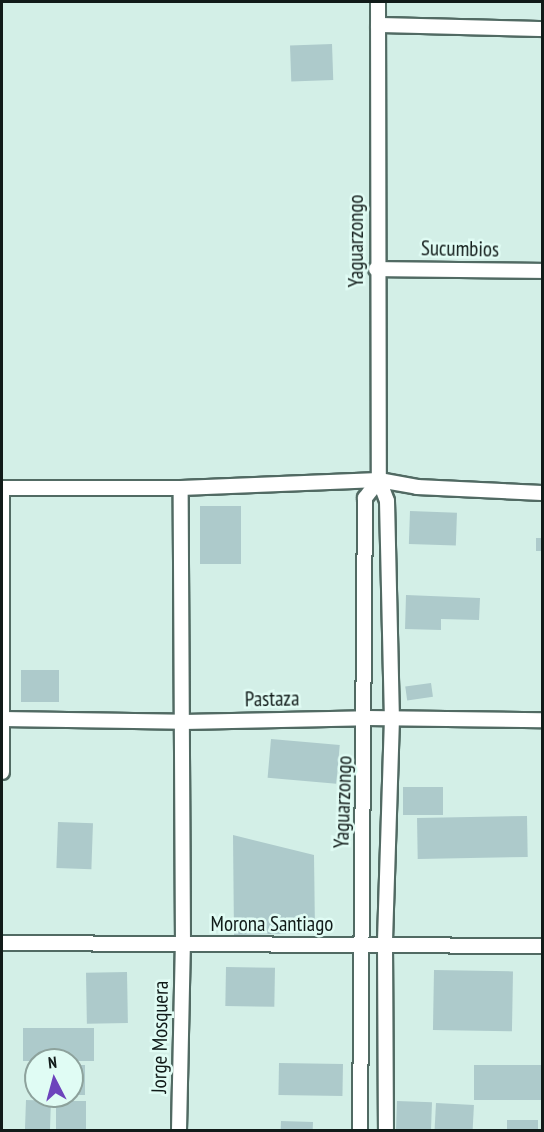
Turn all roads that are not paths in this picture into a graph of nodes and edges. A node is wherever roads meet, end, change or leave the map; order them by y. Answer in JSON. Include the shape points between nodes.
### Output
{"nodes":[{"id":1,"x":378,"y":2,"type":"edge"},
{"id":2,"x":378,"y":25,"type":"junction"},
{"id":3,"x":543,"y":29,"type":"edge"},
{"id":4,"x":376,"y":269,"type":"junction"},
{"id":5,"x":543,"y":271,"type":"edge"},
{"id":6,"x":379,"y":480,"type":"junction"},
{"id":7,"x":181,"y":488,"type":"junction"},
{"id":8,"x":543,"y":493,"type":"edge"},
{"id":9,"x":366,"y":718,"type":"junction"},
{"id":10,"x":392,"y":718,"type":"junction"},
{"id":11,"x":2,"y":719,"type":"edge"},
{"id":12,"x":543,"y":720,"type":"edge"},
{"id":13,"x":183,"y":722,"type":"junction"},
{"id":14,"x":2,"y":772,"type":"edge"},
{"id":15,"x":2,"y":943,"type":"edge"},
{"id":16,"x":183,"y":944,"type":"junction"},
{"id":17,"x":360,"y":945,"type":"junction"},
{"id":18,"x":385,"y":945,"type":"junction"},
{"id":19,"x":543,"y":946,"type":"edge"},
{"id":20,"x":179,"y":1131,"type":"edge"},
{"id":21,"x":360,"y":1131,"type":"edge"},
{"id":22,"x":386,"y":1131,"type":"edge"}],
"edges":[{"from":1,"to":2,"type":"street","name":"Yaguarzongo"},
{"from":2,"to":3,"type":"street"},
{"from":2,"to":4,"type":"street","name":"Yaguarzongo"},
{"from":4,"to":5,"type":"street","name":"Sucumbios"},
{"from":4,"to":6,"type":"street","name":"Yaguarzongo"},
{"from":6,"to":7,"type":"street"},
{"from":6,"to":8,"type":"street","via":[[417,487]]},
{"from":6,"to":9,"type":"street","name":"Yaguarzongo","via":[[365,498]]},
{"from":6,"to":10,"type":"street","name":"Yaguarzongo","via":[[387,501]]},
{"from":7,"to":11,"type":"street","via":[[2,488]]},
{"from":7,"to":13,"type":"street","name":"Jorge Mosquera"},
{"from":9,"to":10,"type":"street","name":"Pastaza"},
{"from":9,"to":13,"type":"street","name":"Pastaza"},
{"from":9,"to":17,"type":"street","name":"Yaguarzongo"},
{"from":10,"to":12,"type":"street","name":"Pastaza"},
{"from":10,"to":18,"type":"street","name":"Yaguarzongo"},
{"from":11,"to":13,"type":"street","name":"Pastaza"},
{"from":11,"to":14,"type":"street"},
{"from":13,"to":16,"type":"street","name":"Jorge Mosquera"},
{"from":15,"to":16,"type":"street","name":"Morona Santiago"},
{"from":16,"to":17,"type":"street","name":"Morona Santiago"},
{"from":16,"to":20,"type":"street","name":"Jorge Mosquera"},
{"from":17,"to":18,"type":"street","name":"Morona Santiago"},
{"from":17,"to":21,"type":"street","name":"Yaguarzongo"},
{"from":18,"to":19,"type":"street","name":"Morona Santiago"},
{"from":18,"to":22,"type":"street","name":"Yaguarzongo"}]}
